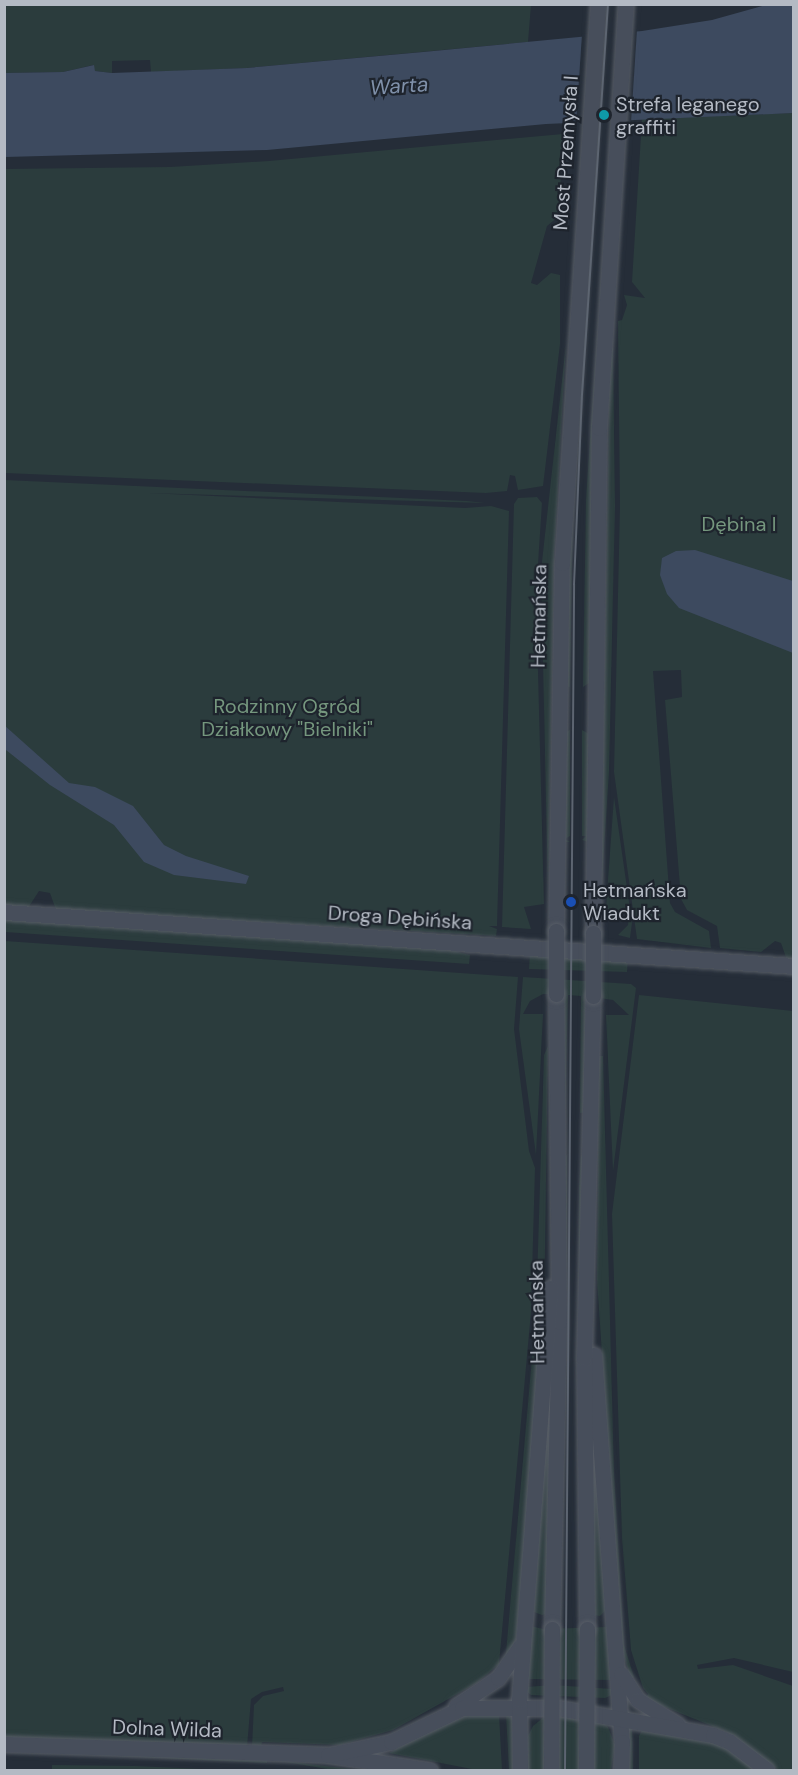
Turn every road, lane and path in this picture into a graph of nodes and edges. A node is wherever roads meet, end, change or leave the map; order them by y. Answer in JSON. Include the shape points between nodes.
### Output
{"nodes":[{"id":1,"x":597,"y":4,"type":"edge"},
{"id":2,"x":626,"y":4,"type":"edge"},
{"id":3,"x":577,"y":303,"type":"joint"},
{"id":4,"x":4,"y":912,"type":"edge"},
{"id":5,"x":794,"y":966,"type":"edge"},
{"id":6,"x":556,"y":1232,"type":"junction"},
{"id":7,"x":588,"y":1261,"type":"junction"},
{"id":8,"x":524,"y":1631,"type":"junction"},
{"id":9,"x":616,"y":1655,"type":"junction"},
{"id":10,"x":519,"y":1708,"type":"junction"},
{"id":11,"x":446,"y":1713,"type":"junction"},
{"id":12,"x":620,"y":1717,"type":"junction"},
{"id":13,"x":688,"y":1730,"type":"junction"},
{"id":14,"x":4,"y":1744,"type":"edge"},
{"id":15,"x":328,"y":1755,"type":"junction"},
{"id":16,"x":429,"y":1770,"type":"edge"},
{"id":17,"x":520,"y":1770,"type":"edge"},
{"id":18,"x":551,"y":1770,"type":"edge"},
{"id":19,"x":586,"y":1770,"type":"edge"},
{"id":20,"x":621,"y":1770,"type":"edge"},
{"id":21,"x":767,"y":1770,"type":"edge"}],
"edges":[{"from":1,"to":3,"type":"main road","name":"Most Przemysła I"},
{"from":2,"to":7,"type":"main road","bridge":true,"via":[[597,484]]},
{"from":3,"to":6,"type":"main road","name":"Hetmańska","bridge":true,"via":[[561,586]]},
{"from":4,"to":5,"type":"main road","name":"Droga Dębińska"},
{"from":6,"to":8,"type":"main road"},
{"from":6,"to":18,"type":"main road","name":"Hetmańska","bridge":true,"via":[[559,1432]]},
{"from":7,"to":9,"type":"main road"},
{"from":7,"to":19,"type":"main road","bridge":true,"via":[[584,1435]]},
{"from":8,"to":10,"type":"main road"},
{"from":8,"to":11,"type":"main road","via":[[506,1670]]},
{"from":9,"to":12,"type":"main road"},
{"from":9,"to":13,"type":"main road","via":[[621,1677],[633,1695]]},
{"from":10,"to":11,"type":"main road","name":"Dolna Wilda","via":[[468,1707]]},
{"from":10,"to":12,"type":"main road","name":"Dolna Wilda","via":[[577,1709]]},
{"from":10,"to":17,"type":"main road"},
{"from":11,"to":15,"type":"main road","name":"Dolna Wilda","via":[[392,1742]]},
{"from":12,"to":13,"type":"main road"},
{"from":12,"to":20,"type":"main road"},
{"from":13,"to":21,"type":"main road","via":[[730,1742]]},
{"from":14,"to":15,"type":"main road","name":"Dolna Wilda"},
{"from":15,"to":16,"type":"main road","name":"Dolna Wilda"}]}
